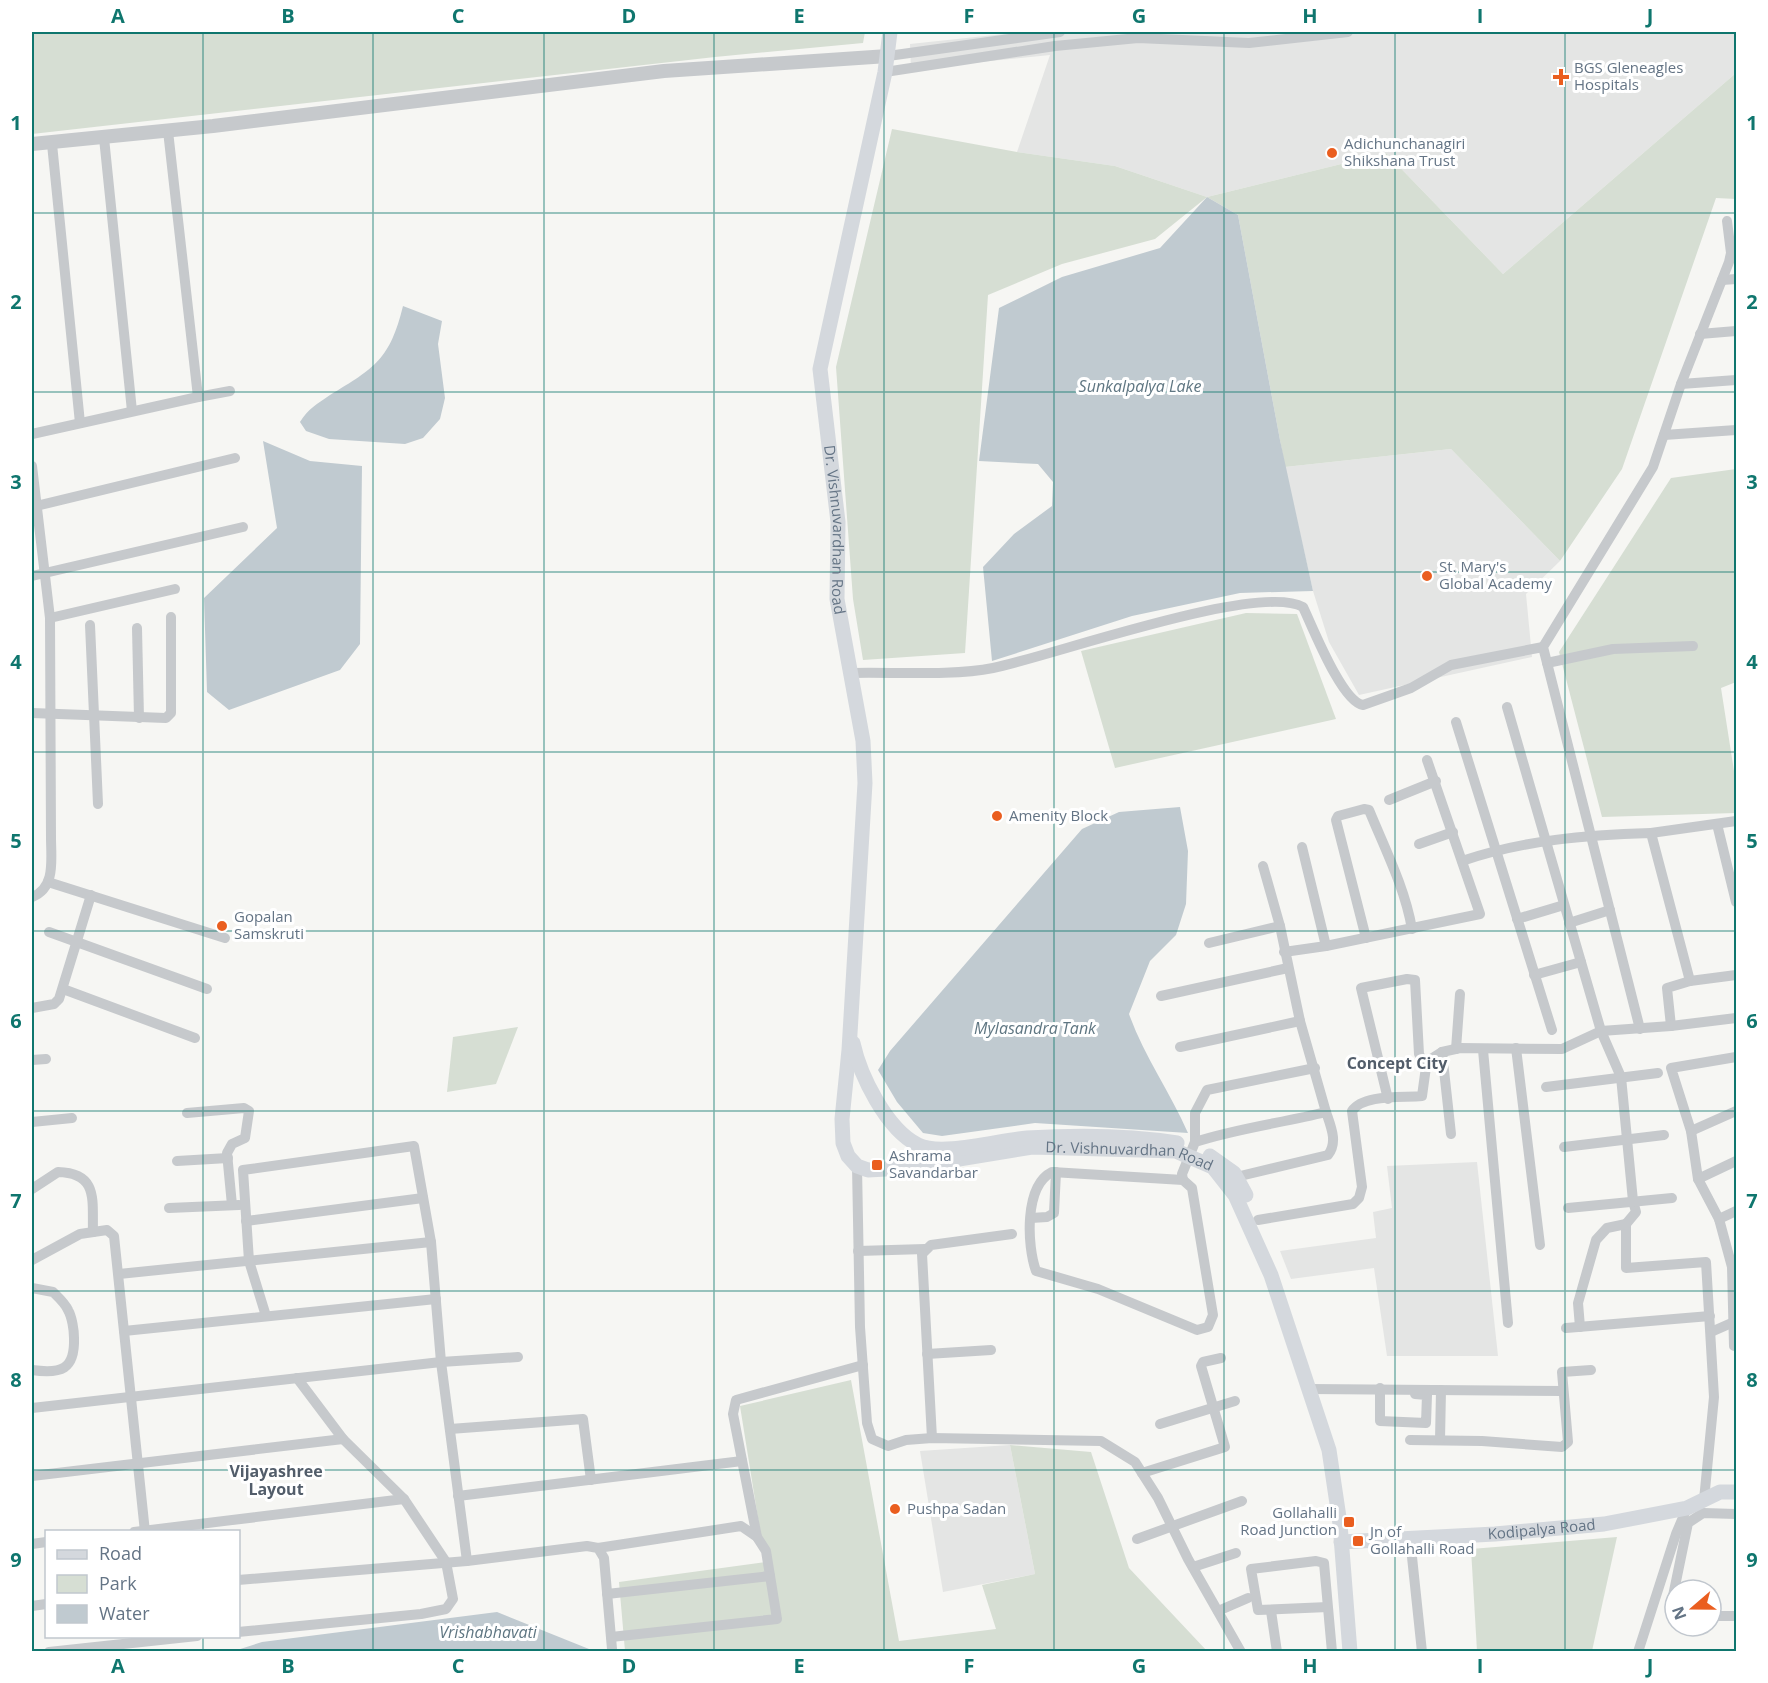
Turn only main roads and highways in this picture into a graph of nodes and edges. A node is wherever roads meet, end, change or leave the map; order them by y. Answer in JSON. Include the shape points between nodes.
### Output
{"nodes":[{"id":1,"x":890,"y":32,"type":"edge"},
{"id":2,"x":850,"y":1031,"type":"junction"},
{"id":3,"x":1192,"y":1149,"type":"junction"},
{"id":4,"x":1315,"y":1388,"type":"junction"},
{"id":5,"x":1737,"y":1492,"type":"edge"},
{"id":6,"x":1344,"y":1542,"type":"junction"},
{"id":7,"x":1350,"y":1652,"type":"edge"},
{"id":8,"x":1359,"y":1652,"type":"edge"}],
"edges":[{"from":1,"to":2,"type":"main road","name":"Dr. Vishnuvardhan Road","via":[[885,72],[820,369],[838,522],[837,599],[863,741],[865,783]]},
{"from":2,"to":3,"type":"main road","name":"Dr. Vishnuvardhan Road","via":[[860,1067],[877,1100],[917,1145],[944,1148],[1060,1136],[1147,1138]]},
{"from":2,"to":3,"type":"main road","name":"Dr. Vishnuvardhan Road","via":[[843,1143],[857,1166],[868,1170],[904,1168],[1032,1147]]},
{"from":3,"to":4,"type":"main road","name":"Dr. Vishnuvardhan Road","via":[[1214,1167],[1250,1224]]},
{"from":3,"to":4,"type":"main road","name":"Dr. Vishnuvardhan Road","via":[[1222,1163],[1236,1177],[1280,1273]]},
{"from":4,"to":6,"type":"main road","name":"Dr. Vishnuvardhan Road"},
{"from":5,"to":6,"type":"main road","name":"Kodipalya Road","via":[[1720,1492],[1687,1508],[1604,1524]]},
{"from":6,"to":7,"type":"main road","name":"Dr. Vishnuvardhan Road"},
{"from":6,"to":8,"type":"main road","name":"Dr. Vishnuvardhan Road"}]}
